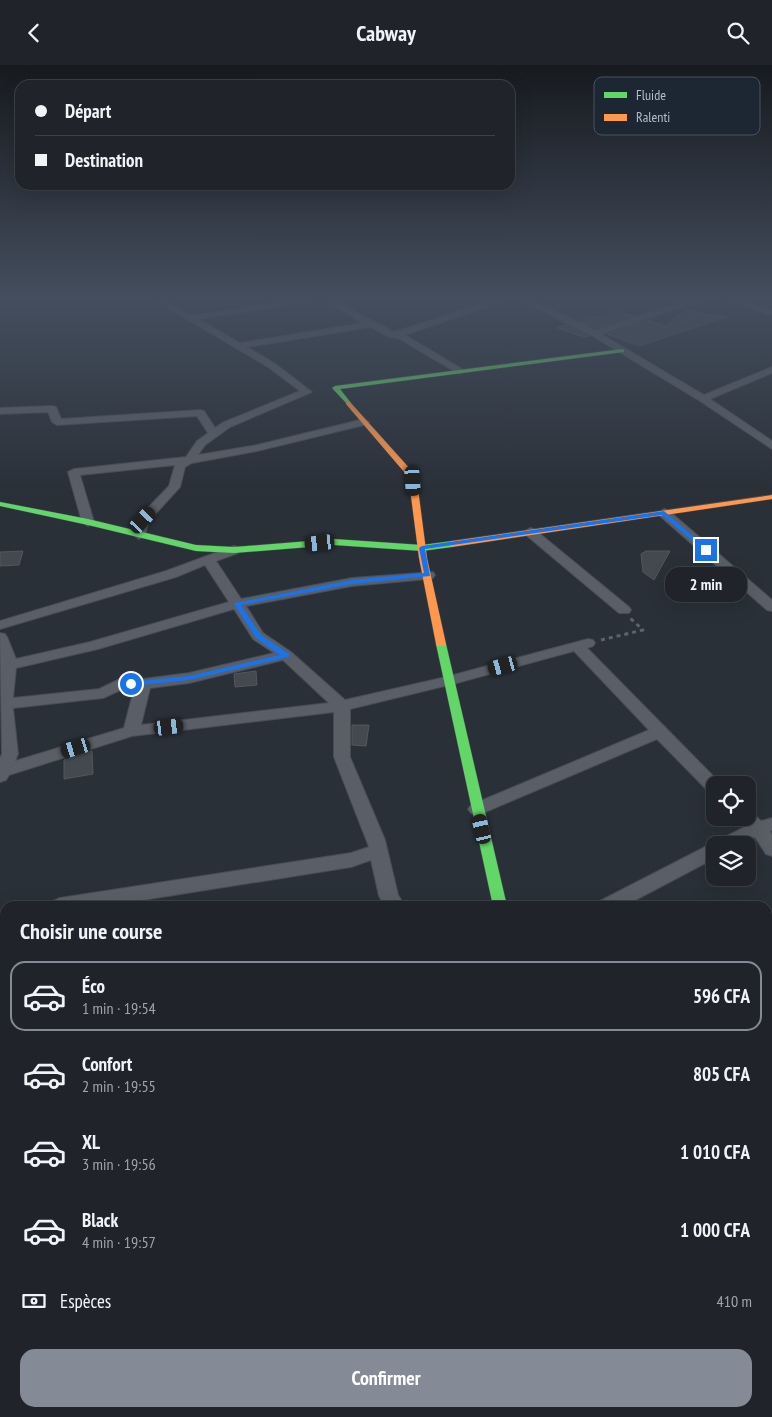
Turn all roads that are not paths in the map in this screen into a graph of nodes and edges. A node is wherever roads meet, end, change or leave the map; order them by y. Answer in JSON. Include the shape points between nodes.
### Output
{"nodes":[{"id":1,"x":268,"y":363,"type":"edge"},
{"id":2,"x":446,"y":363,"type":"edge"},
{"id":3,"x":523,"y":363,"type":"edge"},
{"id":4,"x":642,"y":363,"type":"edge"},
{"id":5,"x":459,"y":371,"type":"junction"},
{"id":6,"x":770,"y":373,"type":"edge"},
{"id":7,"x":703,"y":399,"type":"junction"},
{"id":8,"x":0,"y":411,"type":"edge"},
{"id":9,"x":364,"y":422,"type":"junction"},
{"id":10,"x":213,"y":433,"type":"junction"},
{"id":11,"x":772,"y":446,"type":"edge"},
{"id":12,"x":189,"y":460,"type":"junction"},
{"id":13,"x":772,"y":497,"type":"edge"},
{"id":14,"x":0,"y":504,"type":"edge"},
{"id":15,"x":664,"y":513,"type":"junction"},
{"id":16,"x":88,"y":521,"type":"junction"},
{"id":17,"x":530,"y":532,"type":"junction"},
{"id":18,"x":139,"y":535,"type":"junction"},
{"id":19,"x":422,"y":548,"type":"junction"},
{"id":20,"x":234,"y":550,"type":"junction"},
{"id":21,"x":209,"y":561,"type":"junction"},
{"id":22,"x":428,"y":575,"type":"junction"},
{"id":23,"x":769,"y":601,"type":"edge"},
{"id":24,"x":237,"y":604,"type":"junction"},
{"id":25,"x":624,"y":610,"type":"road end"},
{"id":26,"x":0,"y":625,"type":"edge"},
{"id":27,"x":0,"y":637,"type":"edge"},
{"id":28,"x":286,"y":655,"type":"junction"},
{"id":29,"x":8,"y":665,"type":"junction"},
{"id":30,"x":448,"y":681,"type":"junction"},
{"id":31,"x":143,"y":684,"type":"junction"},
{"id":32,"x":5,"y":704,"type":"junction"},
{"id":33,"x":342,"y":707,"type":"junction"},
{"id":34,"x":130,"y":731,"type":"junction"},
{"id":35,"x":659,"y":732,"type":"junction"},
{"id":36,"x":1,"y":773,"type":"edge"},
{"id":37,"x":706,"y":778,"type":"edge"},
{"id":38,"x":477,"y":809,"type":"junction"},
{"id":39,"x":759,"y":823,"type":"edge"},
{"id":40,"x":739,"y":836,"type":"edge"},
{"id":41,"x":772,"y":849,"type":"edge"},
{"id":42,"x":379,"y":851,"type":"junction"},
{"id":43,"x":706,"y":855,"type":"edge"},
{"id":44,"x":92,"y":901,"type":"edge"},
{"id":45,"x":390,"y":901,"type":"edge"},
{"id":46,"x":499,"y":901,"type":"edge"},
{"id":47,"x":619,"y":901,"type":"edge"}],
"edges":[{"from":1,"to":10,"type":"street","via":[[307,392],[237,419]]},
{"from":2,"to":5,"type":"street"},
{"from":3,"to":5,"type":"street"},
{"from":4,"to":7,"type":"street"},
{"from":5,"to":9,"type":"street","via":[[335,387]]},
{"from":6,"to":7,"type":"street"},
{"from":7,"to":11,"type":"street"},
{"from":8,"to":10,"type":"street","via":[[52,409],[57,422],[200,413]]},
{"from":9,"to":12,"type":"street"},
{"from":9,"to":19,"type":"street","via":[[413,481]]},
{"from":10,"to":12,"type":"street","via":[[198,446]]},
{"from":12,"to":16,"type":"street","via":[[74,472]]},
{"from":12,"to":18,"type":"street","via":[[180,465],[174,487],[143,520]]},
{"from":13,"to":15,"type":"street"},
{"from":14,"to":16,"type":"street"},
{"from":15,"to":17,"type":"street"},
{"from":15,"to":23,"type":"street"},
{"from":16,"to":18,"type":"street"},
{"from":17,"to":19,"type":"street"},
{"from":17,"to":25,"type":"street"},
{"from":18,"to":20,"type":"street","via":[[196,548]]},
{"from":19,"to":20,"type":"street","via":[[334,542]]},
{"from":19,"to":22,"type":"street"},
{"from":20,"to":21,"type":"street"},
{"from":21,"to":24,"type":"street"},
{"from":21,"to":26,"type":"street"},
{"from":22,"to":24,"type":"street","via":[[352,582]]},
{"from":22,"to":30,"type":"street"},
{"from":24,"to":28,"type":"street","via":[[258,637]]},
{"from":24,"to":29,"type":"street","via":[[93,646]]},
{"from":27,"to":29,"type":"street","via":[[9,659]]},
{"from":28,"to":31,"type":"street","via":[[189,678]]},
{"from":28,"to":33,"type":"street"},
{"from":29,"to":32,"type":"street"},
{"from":30,"to":33,"type":"street"},
{"from":30,"to":35,"type":"street","via":[[583,645]]},
{"from":30,"to":38,"type":"street"},
{"from":31,"to":32,"type":"street","via":[[120,684],[102,693]]},
{"from":31,"to":34,"type":"street"},
{"from":32,"to":36,"type":"street","via":[[10,754]]},
{"from":33,"to":34,"type":"street"},
{"from":33,"to":42,"type":"street","via":[[342,757]]},
{"from":34,"to":36,"type":"street"},
{"from":35,"to":37,"type":"street"},
{"from":35,"to":38,"type":"street"},
{"from":38,"to":46,"type":"street"},
{"from":39,"to":40,"type":"street"},
{"from":39,"to":41,"type":"street"},
{"from":42,"to":44,"type":"street","via":[[351,860]]},
{"from":42,"to":45,"type":"street"},
{"from":43,"to":47,"type":"street"}]}
